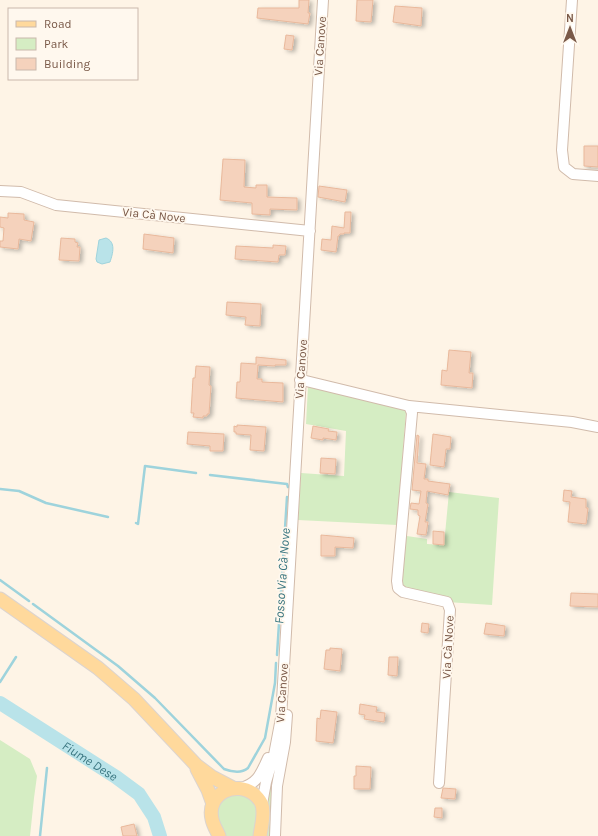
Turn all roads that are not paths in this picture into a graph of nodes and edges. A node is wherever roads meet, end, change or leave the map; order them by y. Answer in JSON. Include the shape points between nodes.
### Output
{"nodes":[{"id":1,"x":323,"y":0,"type":"edge"},
{"id":2,"x":572,"y":0,"type":"edge"},
{"id":3,"x":598,"y":176,"type":"edge"},
{"id":4,"x":0,"y":191,"type":"edge"},
{"id":5,"x":310,"y":231,"type":"junction"},
{"id":6,"x":300,"y":380,"type":"junction"},
{"id":7,"x":409,"y":406,"type":"junction"},
{"id":8,"x":598,"y":426,"type":"edge"},
{"id":9,"x":0,"y":599,"type":"edge"},
{"id":10,"x":289,"y":681,"type":"dead end"},
{"id":11,"x":277,"y":738,"type":"junction"},
{"id":12,"x":196,"y":765,"type":"junction"},
{"id":13,"x":439,"y":783,"type":"dead end"},
{"id":14,"x":237,"y":788,"type":"junction"},
{"id":15,"x":213,"y":804,"type":"junction"},
{"id":16,"x":262,"y":804,"type":"junction"},
{"id":17,"x":219,"y":836,"type":"edge"},
{"id":18,"x":260,"y":836,"type":"edge"},
{"id":19,"x":275,"y":836,"type":"edge"}],
"edges":[{"from":1,"to":5,"type":"street","name":"Via Canove"},
{"from":2,"to":3,"type":"street","via":[[562,150],[564,167],[573,174]]},
{"from":4,"to":5,"type":"street","name":"Via Cà Nove","via":[[21,192],[56,205]]},
{"from":5,"to":6,"type":"street","name":"Via Canove"},
{"from":6,"to":7,"type":"street"},
{"from":6,"to":11,"type":"street","name":"Via Canove","via":[[281,718]]},
{"from":7,"to":8,"type":"street"},
{"from":7,"to":13,"type":"street","name":"Via Cà Nove","via":[[412,413],[397,581],[402,592],[447,602],[450,610]]},
{"from":9,"to":12,"type":"main road","via":[[118,684]]},
{"from":10,"to":19,"type":"street","name":"Via Canove","via":[[285,742],[277,786]]},
{"from":11,"to":14,"type":"street","name":"Via Canove","via":[[259,777],[248,786]]},
{"from":11,"to":16,"type":"street","name":"Via Canove"},
{"from":12,"to":14,"type":"main road","via":[[212,777]]},
{"from":12,"to":15,"type":"main road"},
{"from":14,"to":15,"type":"main road","via":[[221,794]]},
{"from":14,"to":16,"type":"main road","via":[[253,794]]},
{"from":15,"to":17,"type":"main road","via":[[212,820]]},
{"from":16,"to":18,"type":"main road"}]}
